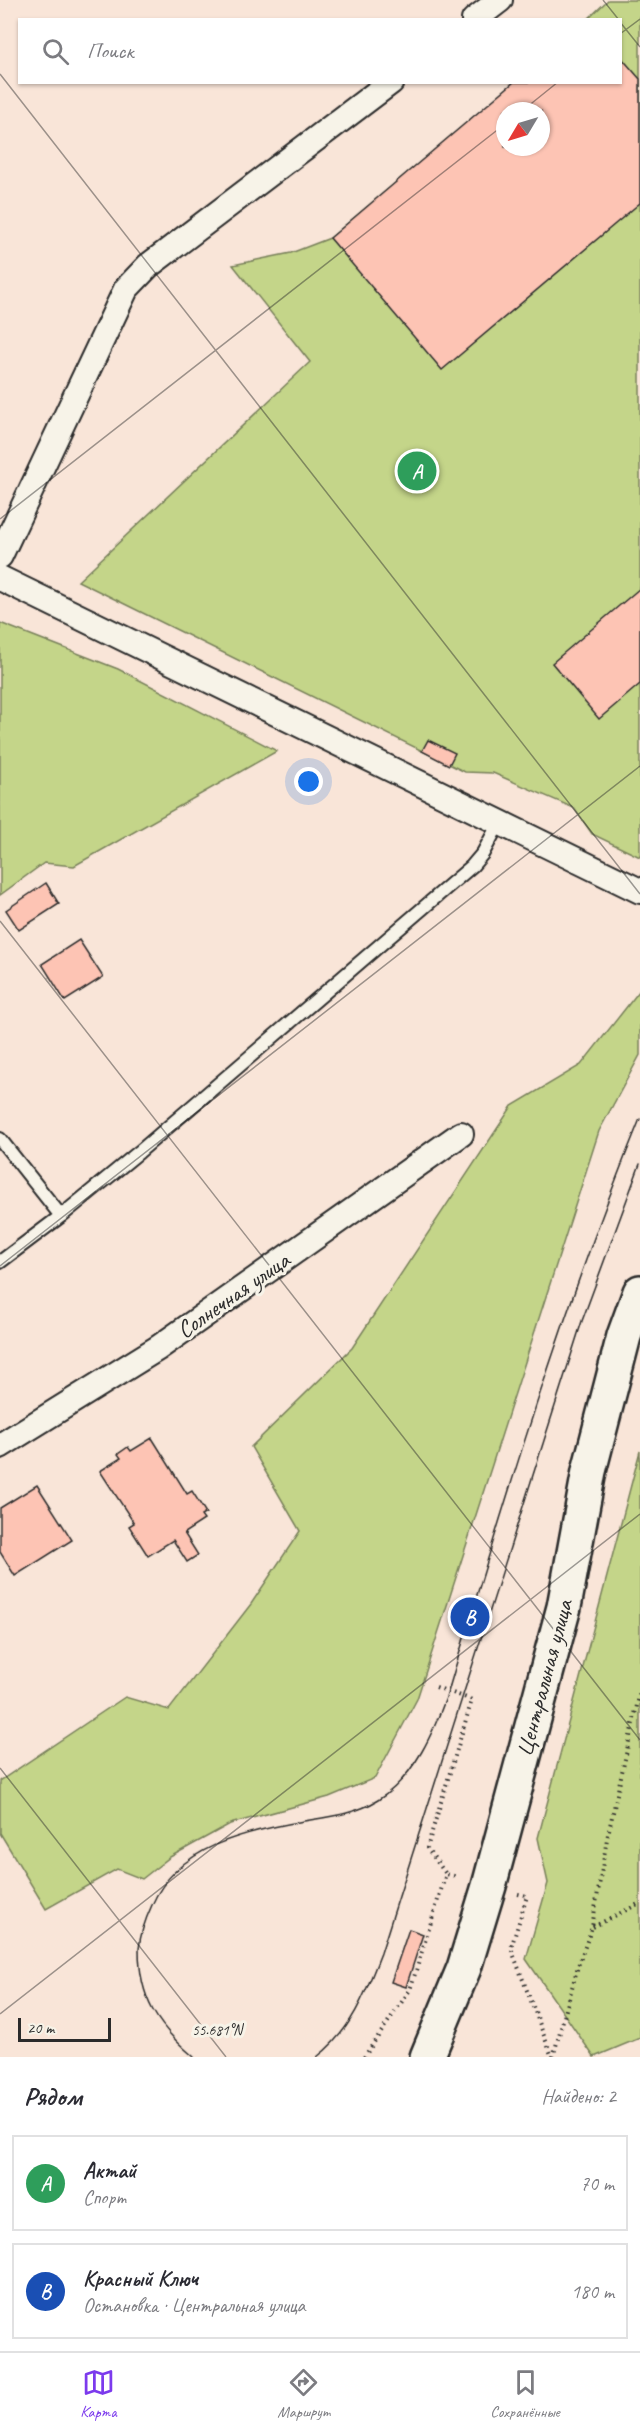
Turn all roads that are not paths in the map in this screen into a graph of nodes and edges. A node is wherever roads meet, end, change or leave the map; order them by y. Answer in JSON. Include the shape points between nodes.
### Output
{"nodes":[{"id":1,"x":500,"y":0,"type":"edge"},
{"id":2,"x":477,"y":18,"type":"edge"},
{"id":3,"x":388,"y":84,"type":"edge"},
{"id":4,"x":0,"y":555,"type":"edge"},
{"id":5,"x":0,"y":578,"type":"edge"},
{"id":6,"x":499,"y":823,"type":"junction"},
{"id":7,"x":640,"y":891,"type":"edge"},
{"id":8,"x":461,"y":1134,"type":"dead end"},
{"id":9,"x":0,"y":1140,"type":"edge"},
{"id":10,"x":61,"y":1216,"type":"junction"},
{"id":11,"x":0,"y":1262,"type":"edge"},
{"id":12,"x":640,"y":1292,"type":"edge"},
{"id":13,"x":0,"y":1446,"type":"edge"},
{"id":14,"x":427,"y":2057,"type":"edge"}],
"edges":[{"from":1,"to":2,"type":"street"},
{"from":3,"to":4,"type":"street","via":[[148,266],[126,289]]},
{"from":5,"to":6,"type":"street"},
{"from":6,"to":7,"type":"street"},
{"from":6,"to":10,"type":"lane","via":[[472,866]]},
{"from":8,"to":13,"type":"street","name":"Солнечная улица","via":[[158,1348]]},
{"from":9,"to":10,"type":"lane"},
{"from":10,"to":11,"type":"lane"},
{"from":12,"to":14,"type":"street","name":"Центральная улица","via":[[624,1336],[589,1471],[564,1607],[494,1867],[464,1968]]}]}
